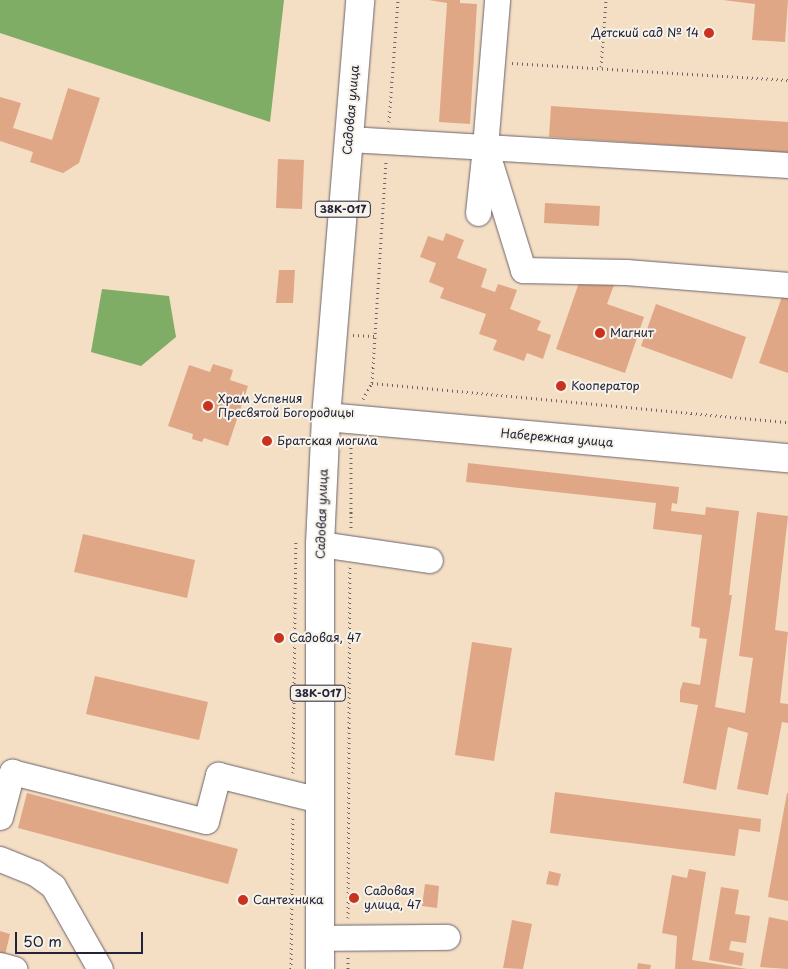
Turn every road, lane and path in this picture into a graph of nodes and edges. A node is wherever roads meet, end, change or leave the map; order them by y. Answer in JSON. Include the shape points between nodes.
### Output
{"nodes":[{"id":1,"x":360,"y":0,"type":"edge"},
{"id":2,"x":398,"y":0,"type":"edge"},
{"id":3,"x":497,"y":0,"type":"edge"},
{"id":4,"x":606,"y":0,"type":"edge"},
{"id":5,"x":492,"y":63,"type":"junction"},
{"id":6,"x":601,"y":67,"type":"junction"},
{"id":7,"x":788,"y":80,"type":"edge"},
{"id":8,"x":348,"y":139,"type":"junction"},
{"id":9,"x":387,"y":142,"type":"junction"},
{"id":10,"x":485,"y":147,"type":"junction"},
{"id":11,"x":788,"y":165,"type":"edge"},
{"id":12,"x":478,"y":213,"type":"dead end"},
{"id":13,"x":788,"y":285,"type":"edge"},
{"id":14,"x":372,"y":383,"type":"junction"},
{"id":15,"x":339,"y":418,"type":"junction"},
{"id":16,"x":788,"y":422,"type":"edge"},
{"id":17,"x":788,"y":458,"type":"edge"},
{"id":18,"x":320,"y":544,"type":"junction"},
{"id":19,"x":350,"y":548,"type":"junction"},
{"id":20,"x":430,"y":560,"type":"dead end"},
{"id":21,"x":319,"y":800,"type":"junction"},
{"id":22,"x":0,"y":818,"type":"edge"},
{"id":23,"x":0,"y":859,"type":"edge"},
{"id":24,"x":448,"y":937,"type":"dead end"},
{"id":25,"x":320,"y":938,"type":"junction"},
{"id":26,"x":348,"y":938,"type":"junction"},
{"id":27,"x":0,"y":965,"type":"edge"},
{"id":28,"x":14,"y":969,"type":"edge"},
{"id":29,"x":100,"y":969,"type":"edge"},
{"id":30,"x":320,"y":969,"type":"edge"},
{"id":31,"x":348,"y":969,"type":"edge"}],
"edges":[{"from":1,"to":8,"type":"main road","name":"Садовая улица","number":"38К-017"},
{"from":2,"to":9,"type":"path"},
{"from":3,"to":5,"type":"lane"},
{"from":4,"to":6,"type":"path"},
{"from":5,"to":6,"type":"path"},
{"from":5,"to":10,"type":"lane"},
{"from":6,"to":7,"type":"path"},
{"from":8,"to":9,"type":"lane"},
{"from":8,"to":15,"type":"main road","name":"Садовая улица","number":"38К-017"},
{"from":9,"to":10,"type":"lane"},
{"from":9,"to":14,"type":"path"},
{"from":10,"to":11,"type":"lane"},
{"from":10,"to":12,"type":"lane"},
{"from":10,"to":13,"type":"lane","via":[[523,270],[626,272]]},
{"from":14,"to":15,"type":"path"},
{"from":14,"to":16,"type":"path"},
{"from":15,"to":17,"type":"main road","name":"Набережная улица"},
{"from":15,"to":18,"type":"main road","name":"Садовая улица","number":"38К-017"},
{"from":15,"to":19,"type":"path"},
{"from":18,"to":19,"type":"lane"},
{"from":18,"to":21,"type":"main road","name":"Садовая улица","number":"38К-017"},
{"from":19,"to":20,"type":"lane"},
{"from":19,"to":26,"type":"path"},
{"from":21,"to":22,"type":"lane","via":[[218,775],[206,821],[12,772]]},
{"from":21,"to":25,"type":"main road","name":"Садовая улица","number":"38К-017"},
{"from":23,"to":29,"type":"lane","via":[[35,873],[53,886]]},
{"from":24,"to":26,"type":"lane"},
{"from":25,"to":26,"type":"lane"},
{"from":25,"to":30,"type":"main road","name":"Садовая улица","number":"38К-017"},
{"from":26,"to":31,"type":"path"},
{"from":27,"to":28,"type":"lane"}]}
